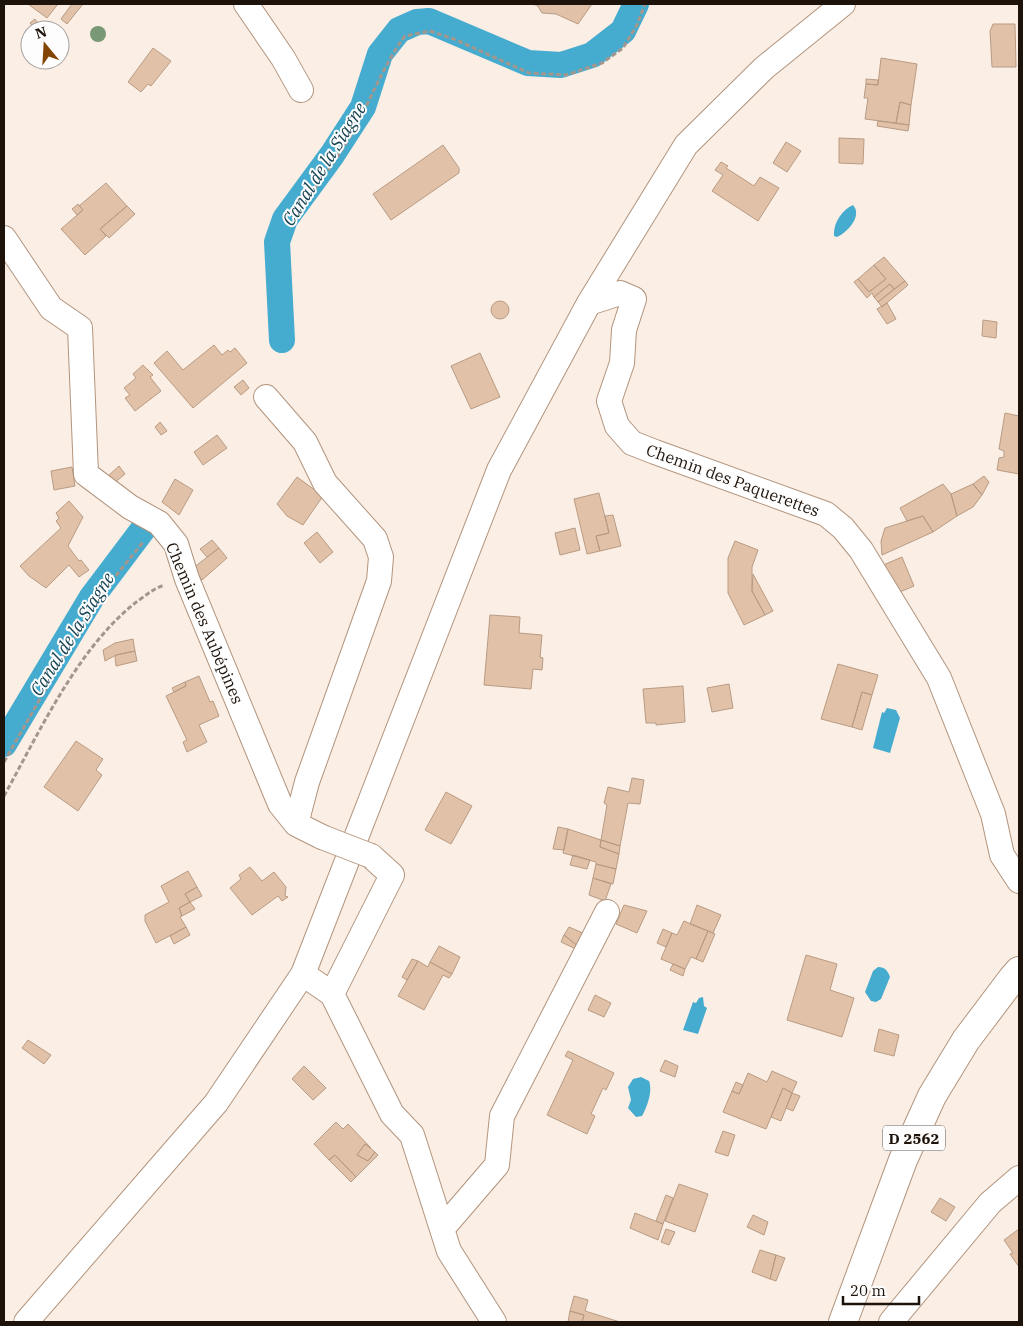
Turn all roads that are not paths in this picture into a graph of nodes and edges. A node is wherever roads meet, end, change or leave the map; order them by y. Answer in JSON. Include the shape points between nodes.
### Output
{"nodes":[{"id":1,"x":246,"y":4,"type":"edge"},
{"id":2,"x":843,"y":4,"type":"edge"},
{"id":3,"x":300,"y":90,"type":"dead end"},
{"id":4,"x":4,"y":238,"type":"edge"},
{"id":5,"x":589,"y":303,"type":"junction"},
{"id":6,"x":266,"y":396,"type":"dead end"},
{"id":7,"x":296,"y":824,"type":"junction"},
{"id":8,"x":1019,"y":881,"type":"edge"},
{"id":9,"x":607,"y":912,"type":"dead end"},
{"id":10,"x":1019,"y":971,"type":"edge"},
{"id":11,"x":303,"y":974,"type":"junction"},
{"id":12,"x":332,"y":994,"type":"junction"},
{"id":13,"x":1019,"y":1178,"type":"edge"},
{"id":14,"x":442,"y":1229,"type":"junction"},
{"id":15,"x":26,"y":1322,"type":"edge"},
{"id":16,"x":494,"y":1322,"type":"edge"},
{"id":17,"x":843,"y":1322,"type":"edge"},
{"id":18,"x":891,"y":1322,"type":"edge"}],
"edges":[{"from":1,"to":3,"type":"street","via":[[284,58]]},
{"from":2,"to":5,"type":"street","via":[[764,68],[686,145]]},
{"from":4,"to":7,"type":"street","name":"Chemin des Aubépines","via":[[51,308],[80,328],[86,474],[130,507],[159,523],[176,544],[187,580],[280,804]]},
{"from":5,"to":8,"type":"street","name":"Chemin des Paquerettes","via":[[620,293],[634,299],[624,330],[622,363],[609,401],[617,426],[632,443],[826,514],[861,550],[939,678],[993,814],[1002,855]]},
{"from":5,"to":11,"type":"street","via":[[499,470]]},
{"from":6,"to":7,"type":"street","via":[[305,442],[325,483],[375,539],[381,557],[379,581],[307,782]]},
{"from":7,"to":12,"type":"street","name":"Chemin des Aubépines","bridge":true,"via":[[371,856],[392,875]]},
{"from":9,"to":14,"type":"street","via":[[502,1116],[497,1165]]},
{"from":10,"to":17,"type":"main road","number":"D 2562","via":[[966,1040],[932,1096],[904,1160]]},
{"from":11,"to":12,"type":"street"},
{"from":11,"to":15,"type":"street","via":[[216,1103]]},
{"from":12,"to":14,"type":"street","via":[[392,1114],[412,1135]]},
{"from":13,"to":18,"type":"street","via":[[990,1203]]},
{"from":14,"to":16,"type":"street","via":[[449,1251]]}]}
